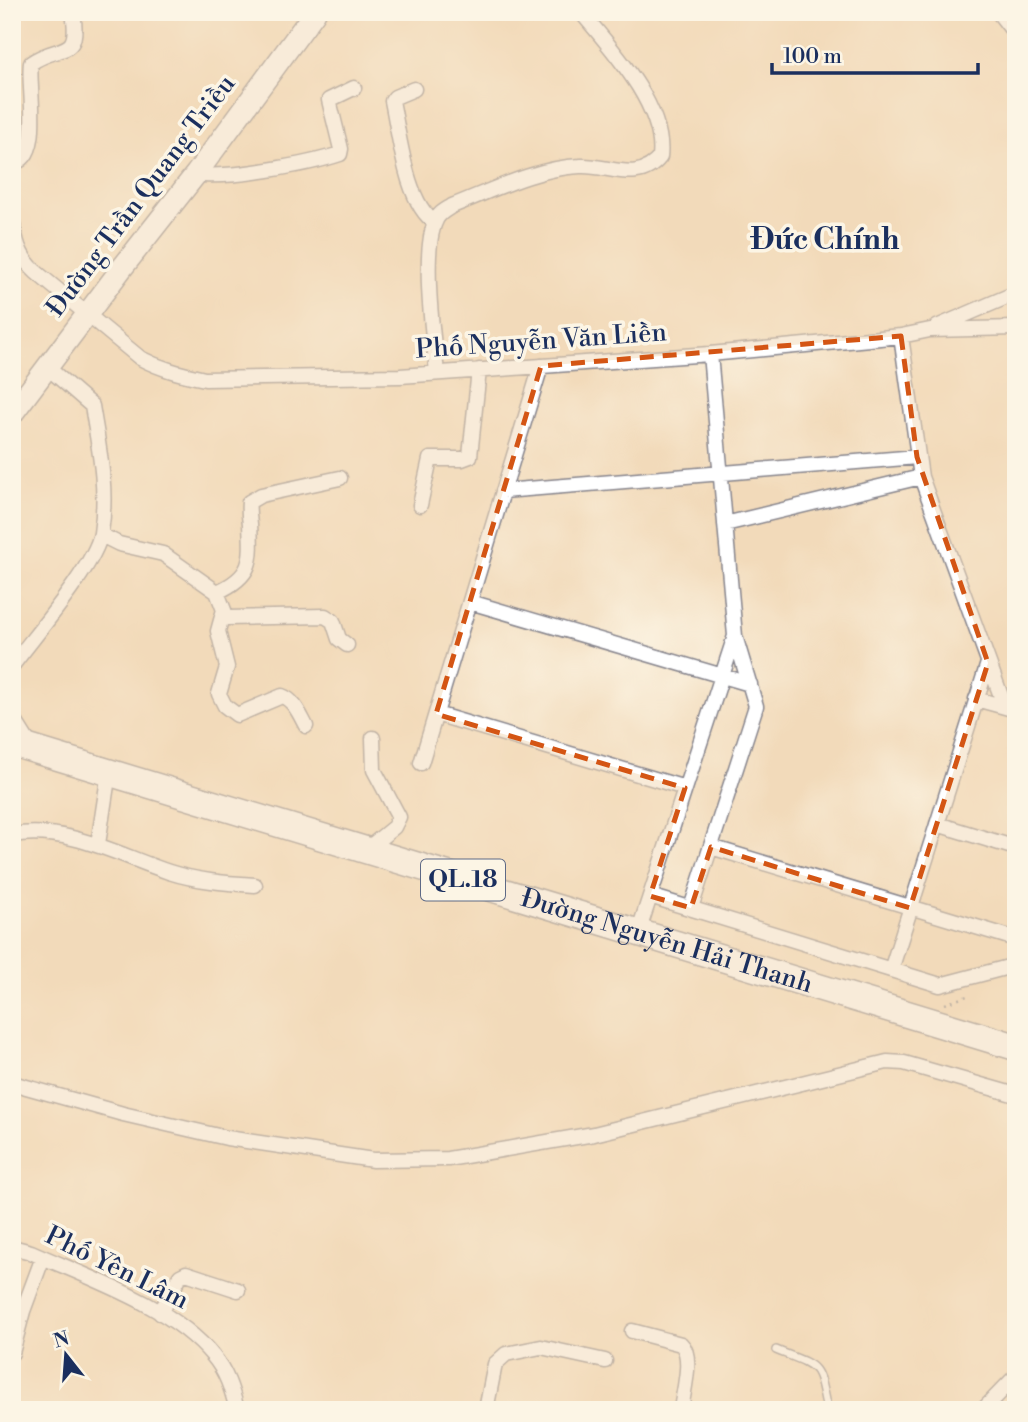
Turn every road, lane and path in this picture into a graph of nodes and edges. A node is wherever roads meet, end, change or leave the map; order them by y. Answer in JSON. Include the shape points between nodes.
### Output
{"nodes":[{"id":1,"x":73,"y":12,"type":"edge"},
{"id":2,"x":315,"y":12,"type":"edge"},
{"id":3,"x":581,"y":12,"type":"edge"},
{"id":4,"x":998,"y":12,"type":"edge"},
{"id":5,"x":1016,"y":35,"type":"edge"},
{"id":6,"x":354,"y":88,"type":"dead end"},
{"id":7,"x":414,"y":89,"type":"dead end"},
{"id":8,"x":12,"y":163,"type":"edge"},
{"id":9,"x":196,"y":174,"type":"junction"},
{"id":10,"x":12,"y":216,"type":"edge"},
{"id":11,"x":435,"y":222,"type":"junction"},
{"id":12,"x":1016,"y":293,"type":"edge"},
{"id":13,"x":87,"y":314,"type":"junction"},
{"id":14,"x":1016,"y":329,"type":"edge"},
{"id":15,"x":930,"y":330,"type":"junction"},
{"id":16,"x":901,"y":336,"type":"junction"},
{"id":17,"x":710,"y":354,"type":"junction"},
{"id":18,"x":541,"y":366,"type":"junction"},
{"id":19,"x":47,"y":367,"type":"junction"},
{"id":20,"x":479,"y":370,"type":"junction"},
{"id":21,"x":437,"y":372,"type":"junction"},
{"id":22,"x":12,"y":414,"type":"edge"},
{"id":23,"x":917,"y":457,"type":"junction"},
{"id":24,"x":721,"y":473,"type":"junction"},
{"id":25,"x":921,"y":477,"type":"junction"},
{"id":26,"x":340,"y":478,"type":"dead end"},
{"id":27,"x":503,"y":491,"type":"junction"},
{"id":28,"x":420,"y":505,"type":"dead end"},
{"id":29,"x":725,"y":524,"type":"junction"},
{"id":30,"x":101,"y":535,"type":"junction"},
{"id":31,"x":217,"y":592,"type":"junction"},
{"id":32,"x":470,"y":602,"type":"junction"},
{"id":33,"x":223,"y":613,"type":"junction"},
{"id":34,"x":735,"y":636,"type":"junction"},
{"id":35,"x":347,"y":645,"type":"dead end"},
{"id":36,"x":988,"y":663,"type":"junction"},
{"id":37,"x":12,"y":666,"type":"edge"},
{"id":38,"x":722,"y":676,"type":"junction"},
{"id":39,"x":750,"y":684,"type":"junction"},
{"id":40,"x":976,"y":699,"type":"junction"},
{"id":41,"x":1010,"y":708,"type":"edge"},
{"id":42,"x":436,"y":714,"type":"junction"},
{"id":43,"x":12,"y":716,"type":"edge"},
{"id":44,"x":306,"y":726,"type":"dead end"},
{"id":45,"x":373,"y":738,"type":"dead end"},
{"id":46,"x":22,"y":746,"type":"edge"},
{"id":47,"x":421,"y":763,"type":"dead end"},
{"id":48,"x":109,"y":772,"type":"junction"},
{"id":49,"x":685,"y":788,"type":"junction"},
{"id":50,"x":937,"y":824,"type":"junction"},
{"id":51,"x":12,"y":835,"type":"edge"},
{"id":52,"x":98,"y":844,"type":"junction"},
{"id":53,"x":711,"y":847,"type":"junction"},
{"id":54,"x":1016,"y":848,"type":"edge"},
{"id":55,"x":366,"y":850,"type":"junction"},
{"id":56,"x":255,"y":885,"type":"dead end"},
{"id":57,"x":650,"y":896,"type":"junction"},
{"id":58,"x":691,"y":908,"type":"junction"},
{"id":59,"x":911,"y":908,"type":"junction"},
{"id":60,"x":638,"y":933,"type":"junction"},
{"id":61,"x":1016,"y":939,"type":"edge"},
{"id":62,"x":1016,"y":965,"type":"edge"},
{"id":63,"x":891,"y":970,"type":"junction"},
{"id":64,"x":975,"y":975,"type":"junction"},
{"id":65,"x":917,"y":1016,"type":"junction"},
{"id":66,"x":1016,"y":1047,"type":"edge"},
{"id":67,"x":12,"y":1083,"type":"edge"},
{"id":68,"x":1016,"y":1095,"type":"edge"},
{"id":69,"x":12,"y":1247,"type":"edge"},
{"id":70,"x":43,"y":1258,"type":"junction"},
{"id":71,"x":238,"y":1290,"type":"dead end"},
{"id":72,"x":160,"y":1313,"type":"junction"},
{"id":73,"x":632,"y":1331,"type":"dead end"},
{"id":74,"x":776,"y":1350,"type":"dead end"},
{"id":75,"x":12,"y":1353,"type":"edge"},
{"id":76,"x":606,"y":1362,"type":"dead end"},
{"id":77,"x":1016,"y":1376,"type":"edge"},
{"id":78,"x":237,"y":1410,"type":"edge"},
{"id":79,"x":486,"y":1410,"type":"edge"},
{"id":80,"x":681,"y":1410,"type":"edge"},
{"id":81,"x":827,"y":1410,"type":"edge"},
{"id":82,"x":984,"y":1410,"type":"edge"}],
"edges":[{"from":1,"to":8,"type":"street","via":[[76,33],[71,45],[31,63],[32,141],[26,156]]},
{"from":2,"to":9,"type":"main road","name":"Đường Trần Quang Triều"},
{"from":3,"to":11,"type":"street","via":[[644,96],[658,130],[660,157],[648,168],[631,173],[587,166],[543,172],[452,206]]},
{"from":4,"to":5,"type":"street"},
{"from":6,"to":9,"type":"street","via":[[329,100],[340,154],[275,168]]},
{"from":7,"to":11,"type":"street","via":[[392,101],[410,180],[420,208]]},
{"from":9,"to":13,"type":"main road","name":"Đường Trần Quang Triều"},
{"from":10,"to":13,"type":"street","name":"Phố Nguyễn Văn Liền","via":[[15,239],[28,264]]},
{"from":11,"to":21,"type":"street","via":[[429,267]]},
{"from":12,"to":15,"type":"street"},
{"from":13,"to":19,"type":"main road","name":"Đường Trần Quang Triều"},
{"from":13,"to":21,"type":"street","name":"Phố Nguyễn Văn Liền","via":[[140,358],[205,379]]},
{"from":14,"to":15,"type":"street","name":"Phố Nguyễn Văn Liền"},
{"from":15,"to":16,"type":"street","name":"Phố Nguyễn Văn Liền"},
{"from":16,"to":17,"type":"street","name":"Phố Nguyễn Văn Liền"},
{"from":16,"to":23,"type":"street"},
{"from":17,"to":18,"type":"street","name":"Phố Nguyễn Văn Liền"},
{"from":17,"to":24,"type":"street"},
{"from":18,"to":20,"type":"street","name":"Phố Nguyễn Văn Liền"},
{"from":18,"to":27,"type":"street"},
{"from":19,"to":22,"type":"main road","name":"Đường Trần Quang Triều"},
{"from":19,"to":30,"type":"street","via":[[92,405],[105,481]]},
{"from":20,"to":21,"type":"street","name":"Phố Nguyễn Văn Liền"},
{"from":20,"to":28,"type":"street","via":[[470,456],[430,459]]},
{"from":23,"to":24,"type":"street"},
{"from":23,"to":25,"type":"street"},
{"from":24,"to":27,"type":"street"},
{"from":24,"to":29,"type":"street"},
{"from":25,"to":29,"type":"street"},
{"from":25,"to":36,"type":"street"},
{"from":26,"to":31,"type":"street","via":[[261,495],[249,502],[251,562],[234,584]]},
{"from":27,"to":32,"type":"street"},
{"from":29,"to":34,"type":"street"},
{"from":30,"to":31,"type":"street","via":[[163,554]]},
{"from":30,"to":37,"type":"street","via":[[89,563]]},
{"from":31,"to":33,"type":"street"},
{"from":32,"to":38,"type":"street"},
{"from":32,"to":42,"type":"street"},
{"from":33,"to":35,"type":"street","via":[[232,619],[325,616]]},
{"from":33,"to":44,"type":"street","via":[[218,631],[227,667],[219,694],[225,706],[237,715],[286,696]]},
{"from":34,"to":38,"type":"street"},
{"from":34,"to":39,"type":"street"},
{"from":36,"to":40,"type":"street"},
{"from":36,"to":41,"type":"street"},
{"from":38,"to":39,"type":"street"},
{"from":38,"to":49,"type":"street"},
{"from":39,"to":53,"type":"street","via":[[756,706]]},
{"from":40,"to":41,"type":"street"},
{"from":40,"to":50,"type":"street"},
{"from":42,"to":47,"type":"street"},
{"from":42,"to":49,"type":"street"},
{"from":43,"to":46,"type":"street"},
{"from":45,"to":55,"type":"street","via":[[374,770],[399,817],[394,827]]},
{"from":46,"to":48,"type":"highway","name":"Đường Nguyễn Hải Thanh","number":"QL.18"},
{"from":48,"to":52,"type":"street"},
{"from":48,"to":55,"type":"highway","name":"Đường Nguyễn Hải Thanh","number":"QL.18"},
{"from":49,"to":57,"type":"street"},
{"from":50,"to":54,"type":"street"},
{"from":50,"to":59,"type":"street"},
{"from":51,"to":52,"type":"street","via":[[48,834]]},
{"from":52,"to":56,"type":"street","via":[[185,877]]},
{"from":53,"to":58,"type":"street"},
{"from":53,"to":59,"type":"street"},
{"from":55,"to":60,"type":"highway","name":"Đường Nguyễn Hải Thanh","number":"QL.18"},
{"from":57,"to":58,"type":"street"},
{"from":57,"to":60,"type":"street"},
{"from":58,"to":63,"type":"street"},
{"from":59,"to":61,"type":"street"},
{"from":59,"to":63,"type":"street"},
{"from":60,"to":65,"type":"highway","name":"Đường Nguyễn Hải Thanh","number":"QL.18"},
{"from":62,"to":64,"type":"street"},
{"from":63,"to":64,"type":"street","via":[[940,985]]},
{"from":64,"to":65,"type":"path","via":[[967,996]]},
{"from":65,"to":66,"type":"highway","number":"QL.18"},
{"from":67,"to":68,"type":"street","via":[[227,1138],[373,1160],[448,1159],[594,1135],[887,1062]]},
{"from":69,"to":70,"type":"street","name":"Phố Yên Lâm"},
{"from":70,"to":72,"type":"street","name":"Phố Yên Lâm"},
{"from":70,"to":75,"type":"street"},
{"from":71,"to":72,"type":"street","via":[[186,1273]]},
{"from":72,"to":78,"type":"street","name":"Phố Yên Lâm","via":[[184,1327],[214,1356],[231,1385]]},
{"from":73,"to":80,"type":"street","via":[[685,1347],[688,1357]]},
{"from":74,"to":81,"type":"lane","via":[[817,1369]]},
{"from":76,"to":79,"type":"street","via":[[541,1347],[506,1354],[495,1364]]},
{"from":77,"to":82,"type":"street"}]}
